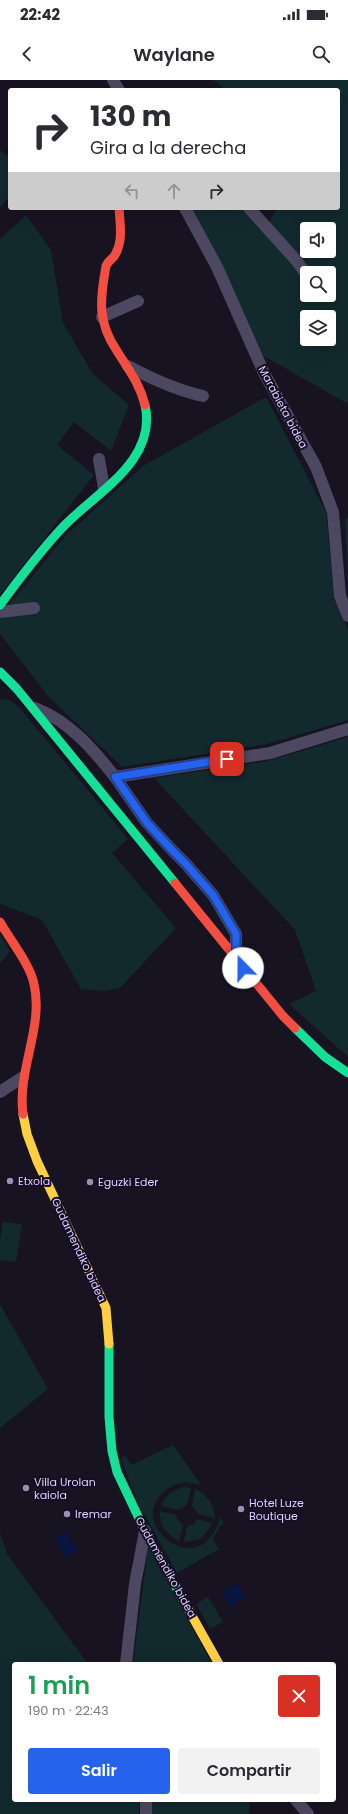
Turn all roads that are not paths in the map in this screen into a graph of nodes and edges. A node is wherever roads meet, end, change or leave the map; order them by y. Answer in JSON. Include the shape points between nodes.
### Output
{"nodes":[{"id":1,"x":119,"y":210,"type":"edge"},
{"id":2,"x":186,"y":210,"type":"edge"},
{"id":3,"x":251,"y":210,"type":"edge"},
{"id":4,"x":300,"y":266,"type":"edge"},
{"id":5,"x":138,"y":301,"type":"dead end"},
{"id":6,"x":102,"y":317,"type":"junction"},
{"id":7,"x":127,"y":365,"type":"junction"},
{"id":8,"x":203,"y":396,"type":"dead end"},
{"id":9,"x":99,"y":459,"type":"dead end"},
{"id":10,"x":104,"y":488,"type":"junction"},
{"id":11,"x":0,"y":605,"type":"edge"},
{"id":12,"x":34,"y":608,"type":"dead end"},
{"id":13,"x":0,"y":612,"type":"edge"},
{"id":14,"x":348,"y":616,"type":"edge"},
{"id":15,"x":1,"y":675,"type":"edge"},
{"id":16,"x":32,"y":707,"type":"junction"},
{"id":17,"x":348,"y":729,"type":"edge"},
{"id":18,"x":115,"y":777,"type":"junction"},
{"id":19,"x":0,"y":922,"type":"edge"},
{"id":20,"x":236,"y":960,"type":"junction"},
{"id":21,"x":348,"y":1073,"type":"edge"},
{"id":22,"x":23,"y":1077,"type":"junction"},
{"id":23,"x":0,"y":1092,"type":"edge"},
{"id":24,"x":145,"y":1532,"type":"junction"},
{"id":25,"x":126,"y":1662,"type":"edge"},
{"id":26,"x":219,"y":1662,"type":"edge"},
{"id":27,"x":146,"y":1802,"type":"edge"},
{"id":28,"x":298,"y":1802,"type":"edge"},
{"id":29,"x":146,"y":1814,"type":"edge"},
{"id":30,"x":308,"y":1814,"type":"edge"}],
"edges":[{"from":1,"to":6,"type":"street","via":[[118,246],[115,256],[107,263],[100,289]]},
{"from":2,"to":14,"type":"street","name":"Marabieta bidea","via":[[217,267],[264,373],[316,468],[333,512],[340,596]]},
{"from":3,"to":4,"type":"street"},
{"from":5,"to":6,"type":"street"},
{"from":6,"to":7,"type":"street","via":[[108,335]]},
{"from":7,"to":8,"type":"street","via":[[182,391]]},
{"from":7,"to":10,"type":"street","via":[[146,404],[148,422],[139,451]]},
{"from":9,"to":10,"type":"street"},
{"from":10,"to":11,"type":"street","via":[[32,561]]},
{"from":12,"to":13,"type":"street"},
{"from":15,"to":16,"type":"street"},
{"from":16,"to":18,"type":"street","via":[[53,716],[68,727]]},
{"from":16,"to":20,"type":"street"},
{"from":17,"to":18,"type":"street","via":[[270,753]]},
{"from":18,"to":20,"type":"street","via":[[147,823],[213,895],[236,934]]},
{"from":19,"to":22,"type":"street","name":"Gudamendiko bidea","via":[[30,975],[35,990],[37,1010]]},
{"from":20,"to":21,"type":"street","via":[[283,1016],[326,1057]]},
{"from":22,"to":23,"type":"street"},
{"from":22,"to":24,"type":"street","name":"Gudamendiko bidea","via":[[22,1105],[25,1127],[34,1157],[106,1308],[112,1451],[117,1472]]},
{"from":24,"to":25,"type":"street","via":[[135,1584]]},
{"from":24,"to":26,"type":"street","name":"Gudamendiko bidea"},
{"from":27,"to":29,"type":"street"},
{"from":28,"to":30,"type":"street"}]}
